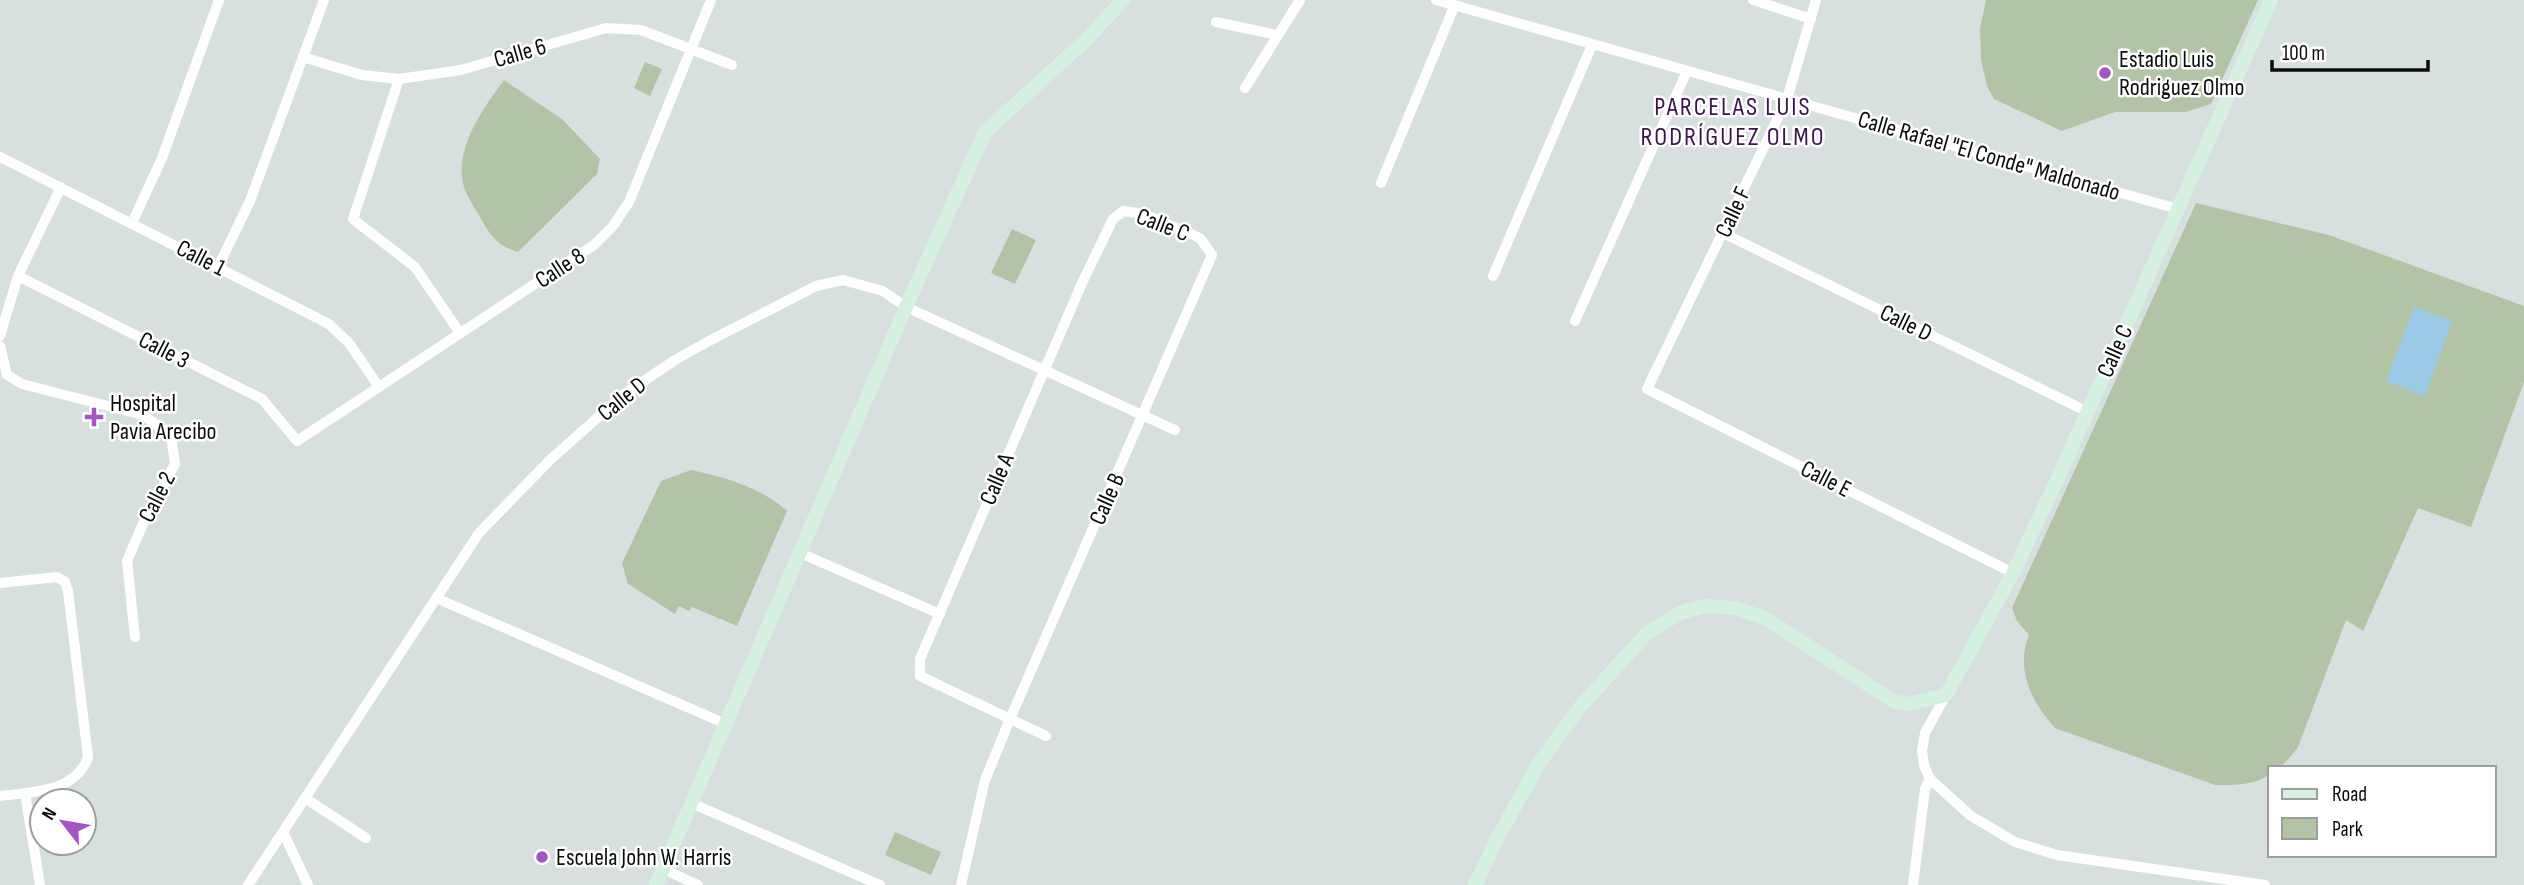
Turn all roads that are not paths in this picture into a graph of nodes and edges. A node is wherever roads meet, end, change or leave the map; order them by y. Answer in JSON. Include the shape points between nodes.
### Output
{"nodes":[{"id":1,"x":219,"y":0,"type":"edge"},
{"id":2,"x":324,"y":0,"type":"edge"},
{"id":3,"x":711,"y":0,"type":"edge"},
{"id":4,"x":1123,"y":0,"type":"edge"},
{"id":5,"x":1300,"y":0,"type":"edge"},
{"id":6,"x":1436,"y":0,"type":"edge"},
{"id":7,"x":1753,"y":0,"type":"edge"},
{"id":8,"x":1816,"y":0,"type":"edge"},
{"id":9,"x":2272,"y":0,"type":"edge"},
{"id":10,"x":1454,"y":7,"type":"junction"},
{"id":11,"x":1811,"y":19,"type":"junction"},
{"id":12,"x":1216,"y":22,"type":"dead end"},
{"id":13,"x":1277,"y":35,"type":"junction"},
{"id":14,"x":1592,"y":45,"type":"junction"},
{"id":15,"x":691,"y":49,"type":"junction"},
{"id":16,"x":303,"y":57,"type":"junction"},
{"id":17,"x":732,"y":65,"type":"dead end"},
{"id":18,"x":1687,"y":71,"type":"junction"},
{"id":19,"x":399,"y":79,"type":"junction"},
{"id":20,"x":1245,"y":88,"type":"dead end"},
{"id":21,"x":1787,"y":99,"type":"junction"},
{"id":22,"x":0,"y":156,"type":"edge"},
{"id":23,"x":1381,"y":183,"type":"dead end"},
{"id":24,"x":61,"y":187,"type":"junction"},
{"id":25,"x":2178,"y":209,"type":"junction"},
{"id":26,"x":1123,"y":211,"type":"joint"},
{"id":27,"x":132,"y":223,"type":"junction"},
{"id":28,"x":1723,"y":233,"type":"junction"},
{"id":29,"x":218,"y":267,"type":"junction"},
{"id":30,"x":18,"y":276,"type":"junction"},
{"id":31,"x":1493,"y":276,"type":"dead end"},
{"id":32,"x":1202,"y":279,"type":"joint"},
{"id":33,"x":906,"y":307,"type":"junction"},
{"id":34,"x":1575,"y":321,"type":"dead end"},
{"id":35,"x":460,"y":333,"type":"junction"},
{"id":36,"x":0,"y":336,"type":"edge"},
{"id":37,"x":0,"y":345,"type":"edge"},
{"id":38,"x":1044,"y":371,"type":"junction"},
{"id":39,"x":1651,"y":380,"type":"joint"},
{"id":40,"x":379,"y":387,"type":"junction"},
{"id":41,"x":2088,"y":412,"type":"junction"},
{"id":42,"x":1143,"y":415,"type":"junction"},
{"id":43,"x":1175,"y":430,"type":"dead end"},
{"id":44,"x":297,"y":441,"type":"joint"},
{"id":45,"x":800,"y":554,"type":"junction"},
{"id":46,"x":2013,"y":573,"type":"junction"},
{"id":47,"x":0,"y":583,"type":"edge"},
{"id":48,"x":436,"y":598,"type":"junction"},
{"id":49,"x":940,"y":614,"type":"junction"},
{"id":50,"x":135,"y":637,"type":"dead end"},
{"id":51,"x":1946,"y":695,"type":"junction"},
{"id":52,"x":1010,"y":719,"type":"junction"},
{"id":53,"x":726,"y":724,"type":"junction"},
{"id":54,"x":1046,"y":736,"type":"dead end"},
{"id":55,"x":1930,"y":779,"type":"junction"},
{"id":56,"x":25,"y":793,"type":"junction"},
{"id":57,"x":0,"y":796,"type":"edge"},
{"id":58,"x":305,"y":798,"type":"junction"},
{"id":59,"x":691,"y":803,"type":"junction"},
{"id":60,"x":283,"y":832,"type":"junction"},
{"id":61,"x":366,"y":838,"type":"dead end"},
{"id":62,"x":663,"y":869,"type":"junction"},
{"id":63,"x":40,"y":885,"type":"edge"},
{"id":64,"x":248,"y":885,"type":"edge"},
{"id":65,"x":308,"y":885,"type":"edge"},
{"id":66,"x":656,"y":885,"type":"edge"},
{"id":67,"x":698,"y":885,"type":"edge"},
{"id":68,"x":880,"y":885,"type":"edge"},
{"id":69,"x":961,"y":885,"type":"edge"},
{"id":70,"x":1475,"y":885,"type":"edge"},
{"id":71,"x":1913,"y":885,"type":"edge"},
{"id":72,"x":2265,"y":885,"type":"edge"}],
"edges":[{"from":1,"to":27,"type":"street","via":[[162,158]]},
{"from":2,"to":16,"type":"street"},
{"from":3,"to":15,"type":"street","name":"Calle 8"},
{"from":4,"to":33,"type":"street","via":[[985,132]]},
{"from":5,"to":13,"type":"street"},
{"from":6,"to":10,"type":"street","name":"Calle Rafael \"El Conde\" Maldonado"},
{"from":7,"to":11,"type":"street"},
{"from":8,"to":11,"type":"street","name":"Calle F"},
{"from":9,"to":25,"type":"street","name":"Calle C"},
{"from":10,"to":14,"type":"street","name":"Calle Rafael \"El Conde\" Maldonado"},
{"from":10,"to":23,"type":"street"},
{"from":11,"to":21,"type":"street","name":"Calle F"},
{"from":12,"to":13,"type":"street"},
{"from":13,"to":20,"type":"street"},
{"from":14,"to":18,"type":"street","name":"Calle Rafael \"El Conde\" Maldonado"},
{"from":14,"to":31,"type":"street"},
{"from":15,"to":17,"type":"street","name":"Calle 6"},
{"from":15,"to":19,"type":"street","name":"Calle 6","via":[[640,30],[606,28],[461,70]]},
{"from":15,"to":35,"type":"street","name":"Calle 8","via":[[629,202],[613,226],[594,245]]},
{"from":16,"to":19,"type":"street","name":"Calle 6","via":[[362,75]]},
{"from":16,"to":29,"type":"street","via":[[250,201]]},
{"from":18,"to":21,"type":"street","name":"Calle Rafael \"El Conde\" Maldonado"},
{"from":18,"to":34,"type":"street"},
{"from":19,"to":35,"type":"street","via":[[353,219],[415,267]]},
{"from":21,"to":25,"type":"street","name":"Calle Rafael \"El Conde\" Maldonado"},
{"from":21,"to":28,"type":"street","name":"Calle F"},
{"from":22,"to":24,"type":"street","name":"Calle 1"},
{"from":24,"to":27,"type":"street","name":"Calle 1"},
{"from":24,"to":30,"type":"street"},
{"from":25,"to":41,"type":"street","name":"Calle C"},
{"from":26,"to":32,"type":"street","name":"Calle C","via":[[1144,214],[1200,239],[1212,255]]},
{"from":26,"to":38,"type":"street","name":"Calle A","via":[[1113,219]]},
{"from":27,"to":29,"type":"street","name":"Calle 1"},
{"from":28,"to":39,"type":"street","name":"Calle F"},
{"from":28,"to":41,"type":"street","name":"Calle D"},
{"from":29,"to":40,"type":"street","name":"Calle 1","via":[[329,324],[349,343]]},
{"from":30,"to":36,"type":"street"},
{"from":30,"to":44,"type":"street","name":"Calle 3","via":[[262,399]]},
{"from":32,"to":42,"type":"street","name":"Calle B"},
{"from":33,"to":38,"type":"street","name":"Calle D"},
{"from":33,"to":45,"type":"street"},
{"from":33,"to":48,"type":"street","name":"Calle D","via":[[883,291],[843,280],[816,286],[675,360],[623,395],[515,495],[480,533]]},
{"from":35,"to":40,"type":"street","name":"Calle 8"},
{"from":37,"to":50,"type":"street","name":"Calle 2","via":[[8,375],[22,384],[143,415],[171,435],[174,464],[127,561]]},
{"from":38,"to":42,"type":"street","name":"Calle D"},
{"from":38,"to":49,"type":"street","name":"Calle A"},
{"from":39,"to":46,"type":"street","name":"Calle E","via":[[1647,389]]},
{"from":40,"to":44,"type":"street","name":"Calle 8"},
{"from":41,"to":46,"type":"street","name":"Calle C"},
{"from":42,"to":43,"type":"street","name":"Calle D"},
{"from":42,"to":52,"type":"street","name":"Calle B"},
{"from":45,"to":49,"type":"street"},
{"from":45,"to":53,"type":"street"},
{"from":46,"to":51,"type":"street","name":"Calle C"},
{"from":47,"to":56,"type":"street","via":[[57,577],[65,582],[88,757],[85,768],[67,783]]},
{"from":48,"to":53,"type":"street"},
{"from":48,"to":58,"type":"street","name":"Calle D"},
{"from":49,"to":52,"type":"street","via":[[920,659],[920,676]]},
{"from":51,"to":55,"type":"street","via":[[1925,733],[1922,750]]},
{"from":51,"to":70,"type":"street","via":[[1908,704],[1893,701],[1765,618],[1715,606],[1680,613],[1647,633],[1581,706],[1539,763]]},
{"from":52,"to":54,"type":"street"},
{"from":52,"to":69,"type":"street","name":"Calle B","via":[[985,780]]},
{"from":53,"to":59,"type":"street"},
{"from":55,"to":71,"type":"street"},
{"from":55,"to":72,"type":"street","via":[[1971,816],[2015,842],[2057,855]]},
{"from":56,"to":57,"type":"street"},
{"from":56,"to":63,"type":"street"},
{"from":58,"to":60,"type":"street","name":"Calle D"},
{"from":58,"to":61,"type":"street"},
{"from":59,"to":62,"type":"street"},
{"from":59,"to":68,"type":"street"},
{"from":60,"to":64,"type":"street","name":"Calle D"},
{"from":60,"to":65,"type":"street"},
{"from":62,"to":66,"type":"street"},
{"from":62,"to":67,"type":"street"}]}
